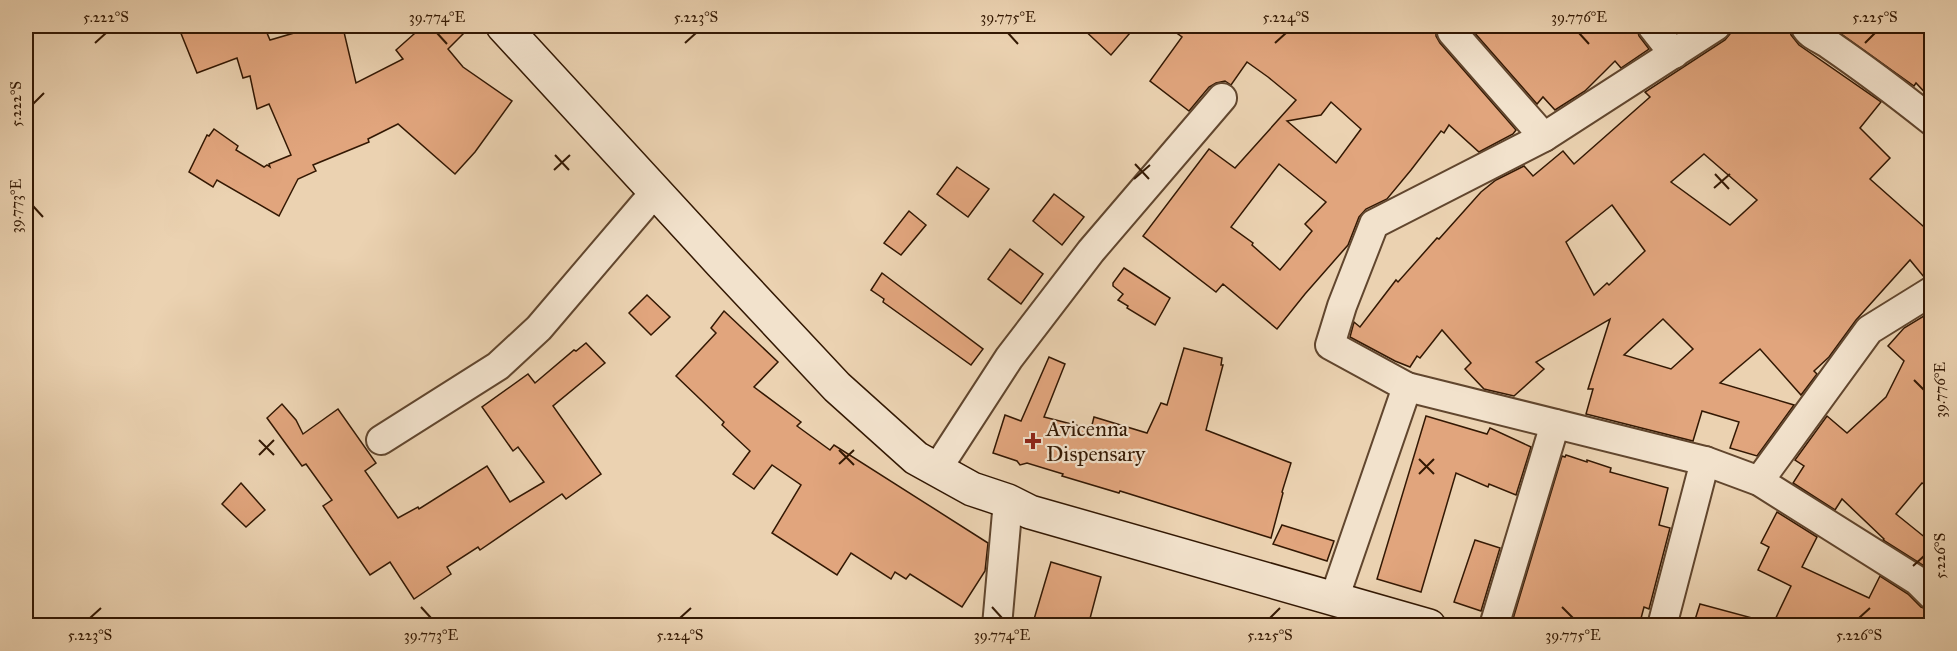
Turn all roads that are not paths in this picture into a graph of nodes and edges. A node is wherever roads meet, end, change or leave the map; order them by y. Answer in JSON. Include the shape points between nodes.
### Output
{"nodes":[{"id":1,"x":503,"y":26,"type":"edge"},
{"id":2,"x":1458,"y":26,"type":"edge"},
{"id":3,"x":1652,"y":26,"type":"edge"},
{"id":4,"x":1716,"y":26,"type":"edge"},
{"id":5,"x":1805,"y":26,"type":"edge"},
{"id":6,"x":1674,"y":54,"type":"junction"},
{"id":7,"x":1222,"y":98,"type":"dead end"},
{"id":8,"x":1932,"y":121,"type":"edge"},
{"id":9,"x":1544,"y":136,"type":"junction"},
{"id":10,"x":656,"y":192,"type":"junction"},
{"id":11,"x":1932,"y":291,"type":"edge"},
{"id":12,"x":1407,"y":387,"type":"junction"},
{"id":13,"x":1555,"y":424,"type":"junction"},
{"id":14,"x":381,"y":440,"type":"dead end"},
{"id":15,"x":1706,"y":461,"type":"junction"},
{"id":16,"x":937,"y":469,"type":"junction"},
{"id":17,"x":1759,"y":481,"type":"junction"},
{"id":18,"x":1008,"y":501,"type":"junction"},
{"id":19,"x":1927,"y":581,"type":"edge"},
{"id":20,"x":1334,"y":599,"type":"junction"},
{"id":21,"x":997,"y":626,"type":"edge"},
{"id":22,"x":1430,"y":626,"type":"edge"},
{"id":23,"x":1494,"y":626,"type":"edge"},
{"id":24,"x":1662,"y":626,"type":"edge"}],
"edges":[{"from":1,"to":10,"type":"main road"},
{"from":2,"to":9,"type":"street","via":[[1452,32]]},
{"from":3,"to":6,"type":"street"},
{"from":4,"to":6,"type":"street"},
{"from":5,"to":8,"type":"street","via":[[1809,33],[1875,76]]},
{"from":6,"to":9,"type":"street"},
{"from":7,"to":16,"type":"street","via":[[1091,251],[1009,358]]},
{"from":9,"to":12,"type":"street","via":[[1374,224],[1330,345]]},
{"from":10,"to":14,"type":"street","via":[[539,328],[498,366]]},
{"from":10,"to":16,"type":"main road","via":[[837,387],[916,458]]},
{"from":11,"to":17,"type":"street","via":[[1869,330]]},
{"from":12,"to":13,"type":"street"},
{"from":12,"to":20,"type":"street"},
{"from":13,"to":15,"type":"street"},
{"from":13,"to":23,"type":"street"},
{"from":15,"to":17,"type":"street"},
{"from":15,"to":24,"type":"street"},
{"from":16,"to":18,"type":"main road","via":[[972,489]]},
{"from":17,"to":19,"type":"street"},
{"from":18,"to":20,"type":"main road","via":[[1030,512]]},
{"from":18,"to":21,"type":"street"},
{"from":20,"to":22,"type":"main road"}]}
